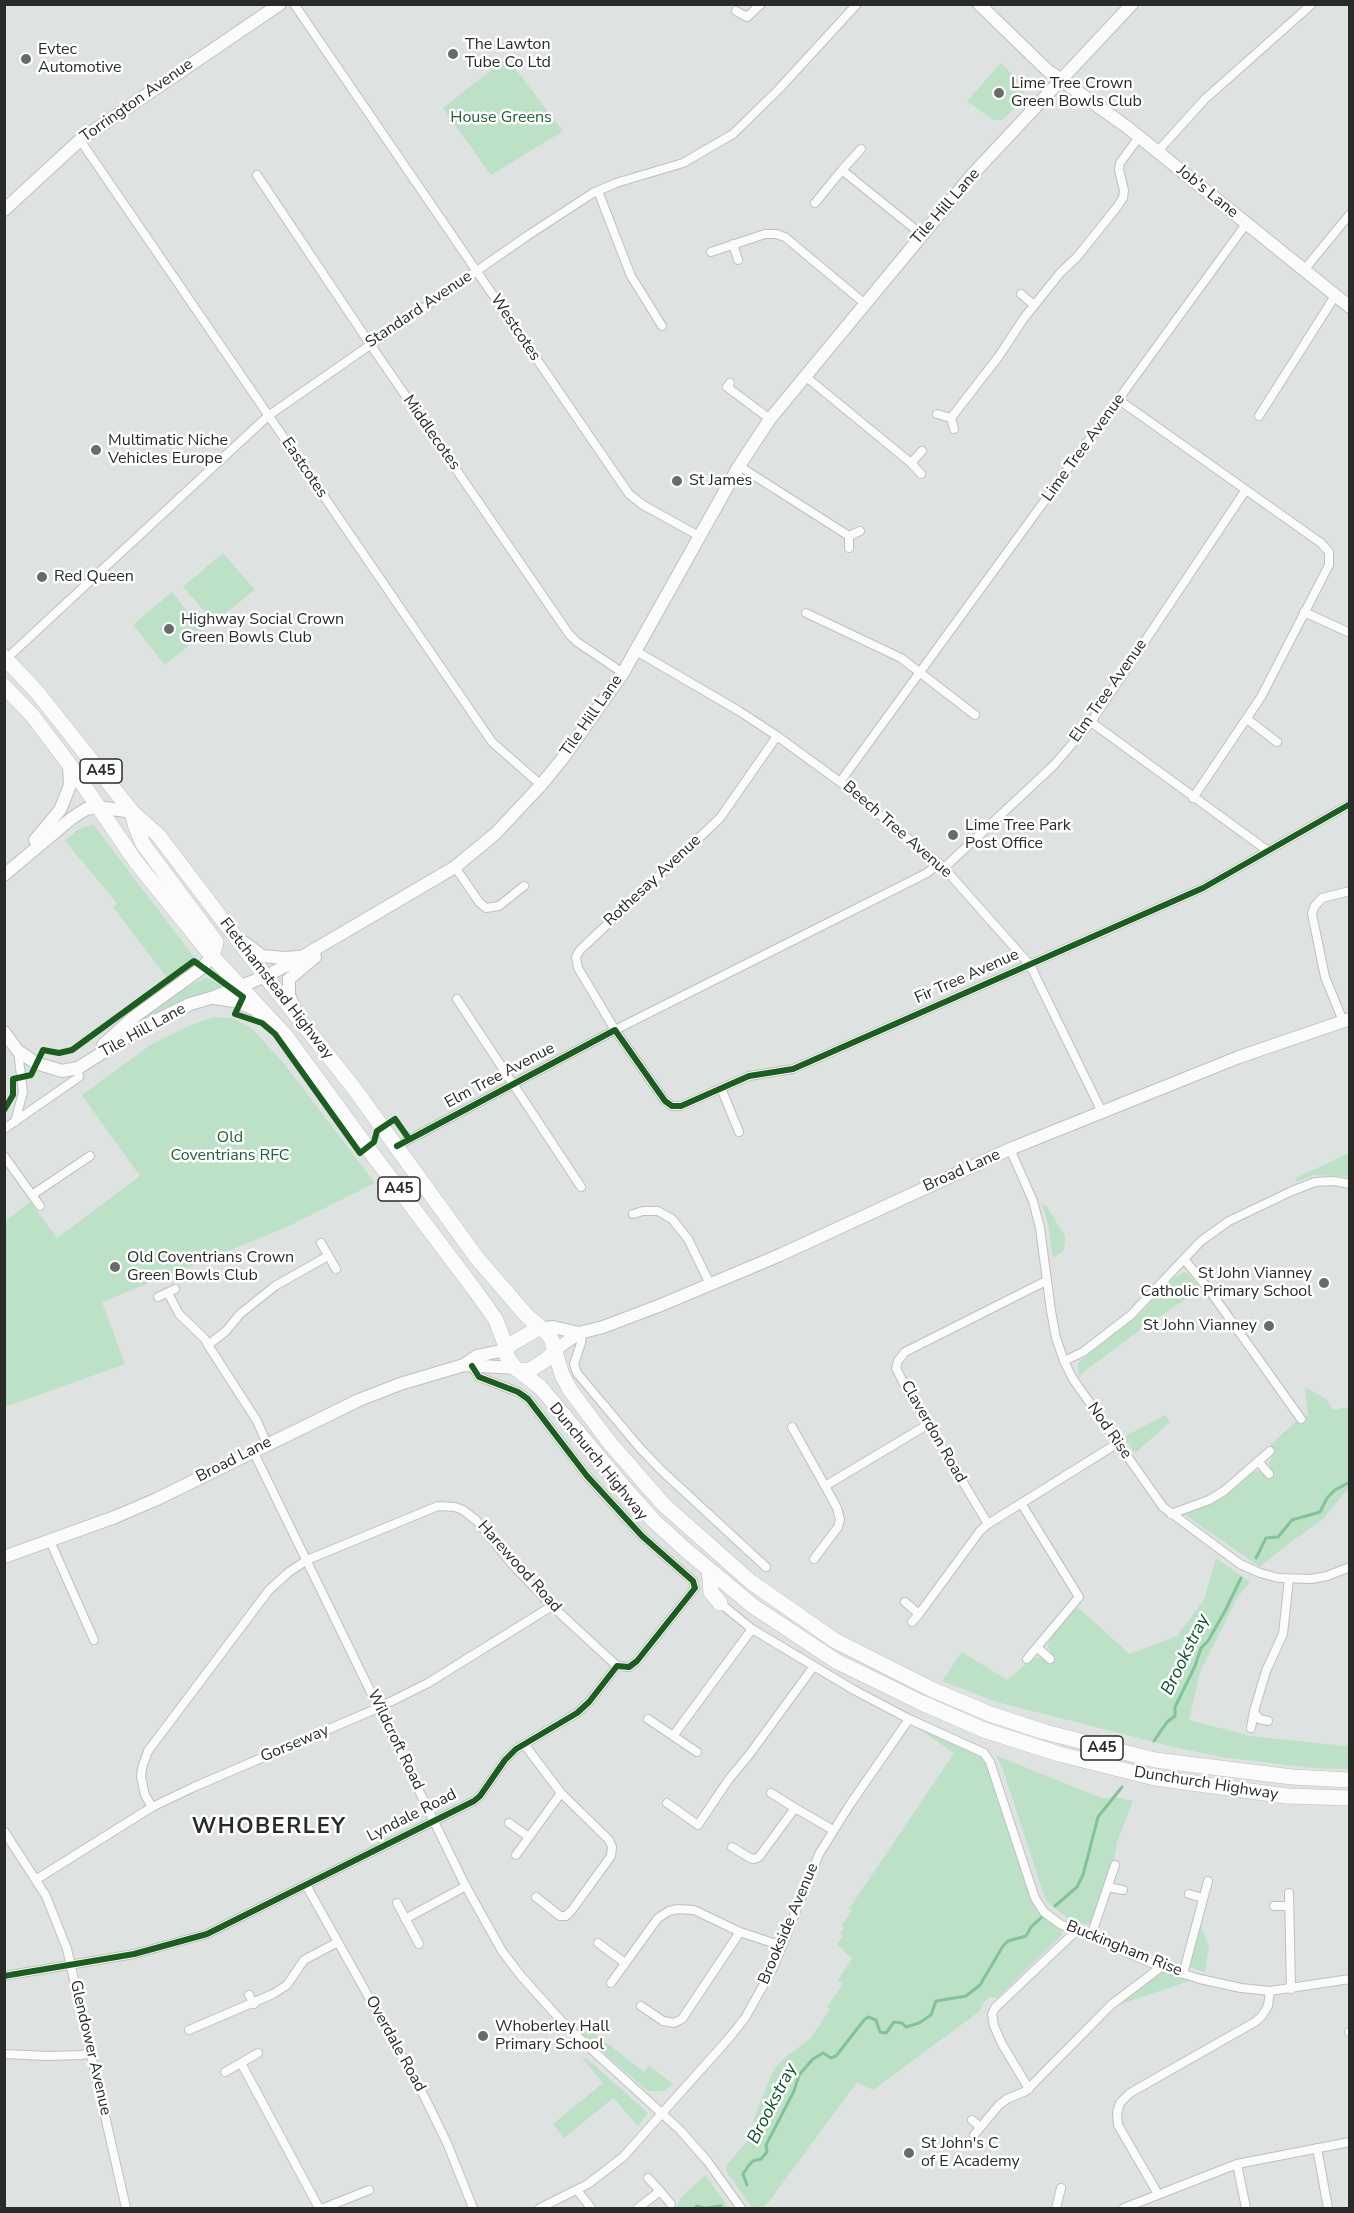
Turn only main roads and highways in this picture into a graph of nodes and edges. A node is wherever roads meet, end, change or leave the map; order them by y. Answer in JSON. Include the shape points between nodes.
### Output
{"nodes":[{"id":1,"x":280,"y":4,"type":"edge"},
{"id":2,"x":979,"y":4,"type":"edge"},
{"id":3,"x":1132,"y":4,"type":"edge"},
{"id":4,"x":1061,"y":80,"type":"junction"},
{"id":5,"x":4,"y":210,"type":"edge"},
{"id":6,"x":1350,"y":307,"type":"edge"},
{"id":7,"x":5,"y":658,"type":"edge"},
{"id":8,"x":4,"y":686,"type":"edge"},
{"id":9,"x":69,"y":764,"type":"junction"},
{"id":10,"x":98,"y":807,"type":"junction"},
{"id":11,"x":132,"y":812,"type":"junction"},
{"id":12,"x":17,"y":862,"type":"junction"},
{"id":13,"x":4,"y":875,"type":"edge"},
{"id":14,"x":225,"y":923,"type":"junction"},
{"id":15,"x":332,"y":939,"type":"junction"},
{"id":16,"x":212,"y":956,"type":"junction"},
{"id":17,"x":303,"y":956,"type":"junction"},
{"id":18,"x":266,"y":976,"type":"junction"},
{"id":19,"x":241,"y":986,"type":"junction"},
{"id":20,"x":211,"y":998,"type":"junction"},
{"id":21,"x":299,"y":1019,"type":"junction"},
{"id":22,"x":1346,"y":1020,"type":"edge"},
{"id":23,"x":4,"y":1032,"type":"edge"},
{"id":24,"x":285,"y":1035,"type":"junction"},
{"id":25,"x":79,"y":1073,"type":"junction"},
{"id":26,"x":540,"y":1328,"type":"junction"},
{"id":27,"x":580,"y":1333,"type":"junction"},
{"id":28,"x":506,"y":1348,"type":"junction"},
{"id":29,"x":555,"y":1351,"type":"junction"},
{"id":30,"x":468,"y":1365,"type":"junction"},
{"id":31,"x":515,"y":1368,"type":"junction"},
{"id":32,"x":4,"y":1557,"type":"edge"},
{"id":33,"x":709,"y":1570,"type":"junction"},
{"id":34,"x":720,"y":1603,"type":"road end"},
{"id":35,"x":1350,"y":1780,"type":"edge"},
{"id":36,"x":1350,"y":1798,"type":"edge"}],
"edges":[{"from":1,"to":5,"type":"main road","name":"Torrington Avenue","via":[[80,140]]},
{"from":2,"to":4,"type":"main road","name":"Job's Lane"},
{"from":3,"to":4,"type":"main road","name":"Tile Hill Lane"},
{"from":4,"to":6,"type":"main road","name":"Job's Lane","via":[[1139,137]]},
{"from":4,"to":15,"type":"main road","name":"Tile Hill Lane","via":[[921,234],[770,418],[623,673],[541,785],[495,834],[455,867]]},
{"from":7,"to":11,"type":"highway","name":"Fletchamstead Highway","number":"A45","via":[[37,692]]},
{"from":8,"to":9,"type":"highway","name":"Fletchamstead Highway","number":"A45"},
{"from":9,"to":10,"type":"highway","name":"Fletchamstead Highway","number":"A45"},
{"from":9,"to":12,"type":"main road","via":[[70,785],[60,810]]},
{"from":10,"to":11,"type":"main road"},
{"from":10,"to":12,"type":"main road","via":[[72,818]]},
{"from":10,"to":16,"type":"highway","name":"Fletchamstead Highway","number":"A45","via":[[136,862]]},
{"from":11,"to":14,"type":"highway","name":"Fletchamstead Highway","number":"A45","via":[[158,836]]},
{"from":11,"to":16,"type":"highway","via":[[143,844],[216,942]]},
{"from":12,"to":13,"type":"main road"},
{"from":14,"to":17,"type":"main road","via":[[262,956]]},
{"from":14,"to":18,"type":"highway","name":"Fletchamstead Highway","number":"A45"},
{"from":15,"to":17,"type":"main road","name":"Tile Hill Lane"},
{"from":15,"to":21,"type":"main road","name":"Tile Hill Lane","via":[[289,979],[289,995]]},
{"from":16,"to":19,"type":"highway","name":"Fletchamstead Highway","number":"A45"},
{"from":16,"to":25,"type":"main road","via":[[202,968],[134,1017]]},
{"from":17,"to":18,"type":"main road","name":"Tile Hill Lane"},
{"from":18,"to":19,"type":"main road","name":"Tile Hill Lane"},
{"from":18,"to":21,"type":"highway","name":"Fletchamstead Highway","number":"A45"},
{"from":19,"to":20,"type":"main road","name":"Tile Hill Lane"},
{"from":19,"to":24,"type":"highway","name":"Fletchamstead Highway","number":"A45"},
{"from":20,"to":24,"type":"main road","via":[[254,1009]]},
{"from":20,"to":25,"type":"main road","name":"Tile Hill Lane","via":[[143,1027]]},
{"from":21,"to":26,"type":"highway","name":"Fletchamstead Highway","number":"A45","via":[[477,1258]]},
{"from":22,"to":27,"type":"main road","name":"Broad Lane","via":[[1239,1057],[1010,1149],[780,1255],[661,1305]]},
{"from":23,"to":25,"type":"main road","via":[[18,1051],[36,1063]]},
{"from":24,"to":28,"type":"highway","name":"Fletchamstead Highway","number":"A45","via":[[496,1320]]},
{"from":26,"to":27,"type":"main road","name":"Broad Lane"},
{"from":26,"to":28,"type":"highway"},
{"from":26,"to":29,"type":"highway","name":"Dunchurch Highway"},
{"from":27,"to":29,"type":"main road","name":"Broad Lane"},
{"from":28,"to":30,"type":"main road","name":"Broad Lane","via":[[477,1356]]},
{"from":28,"to":31,"type":"highway","name":"Fletchamstead Highway"},
{"from":29,"to":31,"type":"highway","via":[[535,1368]]},
{"from":29,"to":35,"type":"highway","name":"Dunchurch Highway","number":"A45","via":[[570,1390],[609,1443],[664,1505],[751,1582],[834,1640],[931,1689],[1045,1732],[1155,1760]]},
{"from":30,"to":31,"type":"main road","name":"Broad Lane"},
{"from":30,"to":32,"type":"main road","name":"Broad Lane","via":[[359,1400],[147,1504]]},
{"from":31,"to":33,"type":"highway","name":"Dunchurch Highway","number":"A45","via":[[541,1388],[654,1521]]},
{"from":33,"to":34,"type":"highway","via":[[711,1592]]},
{"from":33,"to":36,"type":"highway","name":"Dunchurch Highway","number":"A45","via":[[753,1606],[836,1661],[984,1730],[1059,1755],[1155,1778],[1287,1796]]}]}
